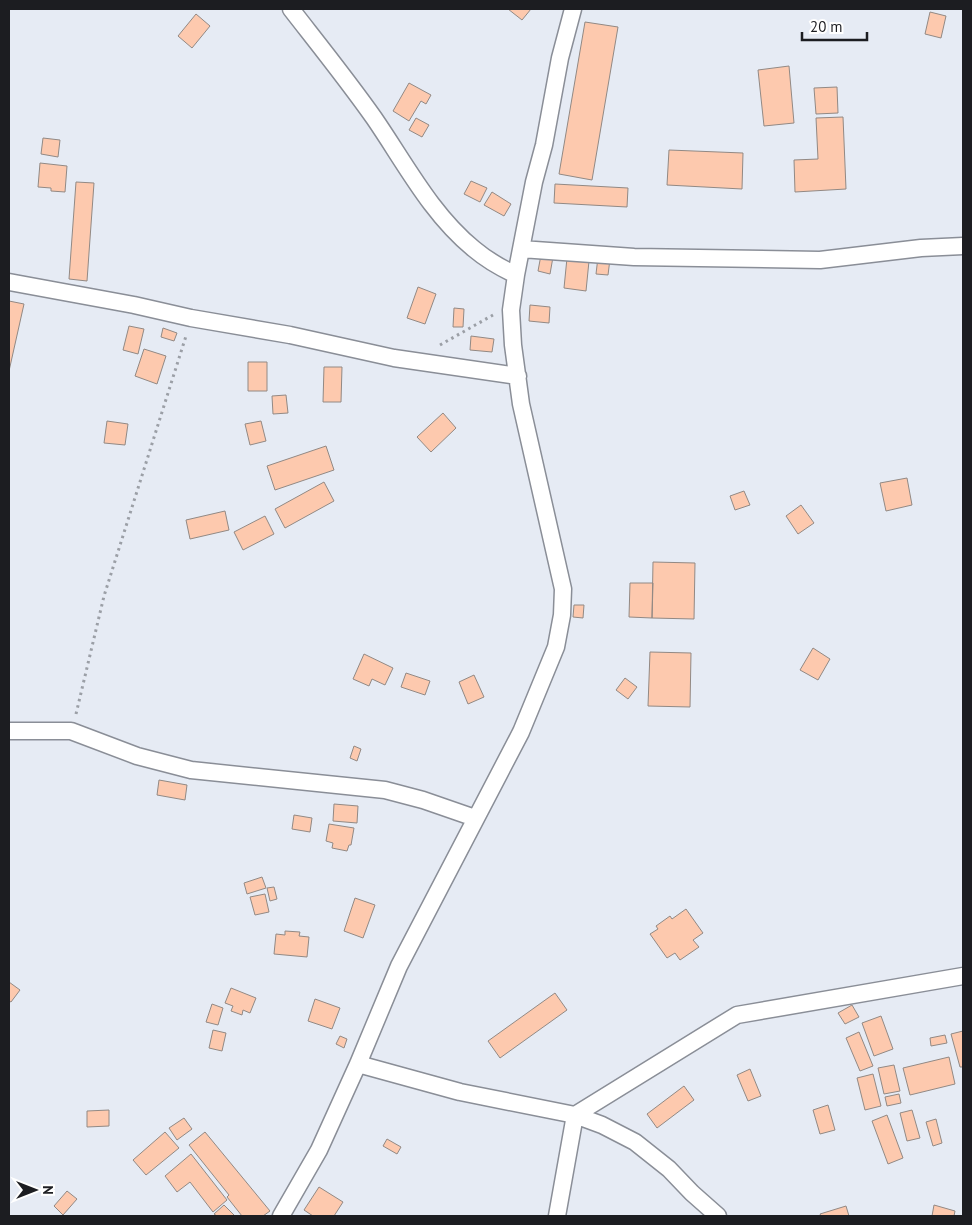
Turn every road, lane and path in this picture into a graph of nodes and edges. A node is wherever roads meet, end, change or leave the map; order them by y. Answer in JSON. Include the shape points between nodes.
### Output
{"nodes":[{"id":1,"x":291,"y":9,"type":"edge"},
{"id":2,"x":573,"y":9,"type":"edge"},
{"id":3,"x":963,"y":246,"type":"edge"},
{"id":4,"x":521,"y":249,"type":"junction"},
{"id":5,"x":516,"y":275,"type":"junction"},
{"id":6,"x":9,"y":282,"type":"edge"},
{"id":7,"x":511,"y":310,"type":"junction"},
{"id":8,"x":191,"y":318,"type":"junction"},
{"id":9,"x":434,"y":347,"type":"dead end"},
{"id":10,"x":518,"y":376,"type":"junction"},
{"id":11,"x":9,"y":731,"type":"edge"},
{"id":12,"x":71,"y":731,"type":"junction"},
{"id":13,"x":475,"y":818,"type":"junction"},
{"id":14,"x":963,"y":976,"type":"edge"},
{"id":15,"x":358,"y":1064,"type":"junction"},
{"id":16,"x":575,"y":1115,"type":"junction"},
{"id":17,"x":281,"y":1216,"type":"edge"},
{"id":18,"x":558,"y":1216,"type":"edge"},
{"id":19,"x":718,"y":1216,"type":"edge"}],
"edges":[{"from":1,"to":5,"type":"street","via":[[357,94],[447,222],[473,249]]},
{"from":2,"to":4,"type":"street"},
{"from":3,"to":4,"type":"street","via":[[820,260],[634,257]]},
{"from":4,"to":5,"type":"street"},
{"from":5,"to":7,"type":"street"},
{"from":6,"to":8,"type":"street"},
{"from":7,"to":9,"type":"path","via":[[495,313]]},
{"from":7,"to":10,"type":"street"},
{"from":8,"to":10,"type":"street","via":[[394,358]]},
{"from":8,"to":12,"type":"path","via":[[104,596]]},
{"from":10,"to":13,"type":"street","via":[[521,404],[563,589],[562,616],[556,646],[521,732]]},
{"from":11,"to":12,"type":"street"},
{"from":12,"to":13,"type":"street","via":[[136,756],[191,770],[386,790]]},
{"from":13,"to":15,"type":"street","via":[[399,966]]},
{"from":14,"to":16,"type":"street","via":[[737,1015]]},
{"from":15,"to":16,"type":"street","via":[[460,1092]]},
{"from":15,"to":17,"type":"street","via":[[319,1150]]},
{"from":16,"to":18,"type":"street"},
{"from":16,"to":19,"type":"street","via":[[636,1142]]}]}
